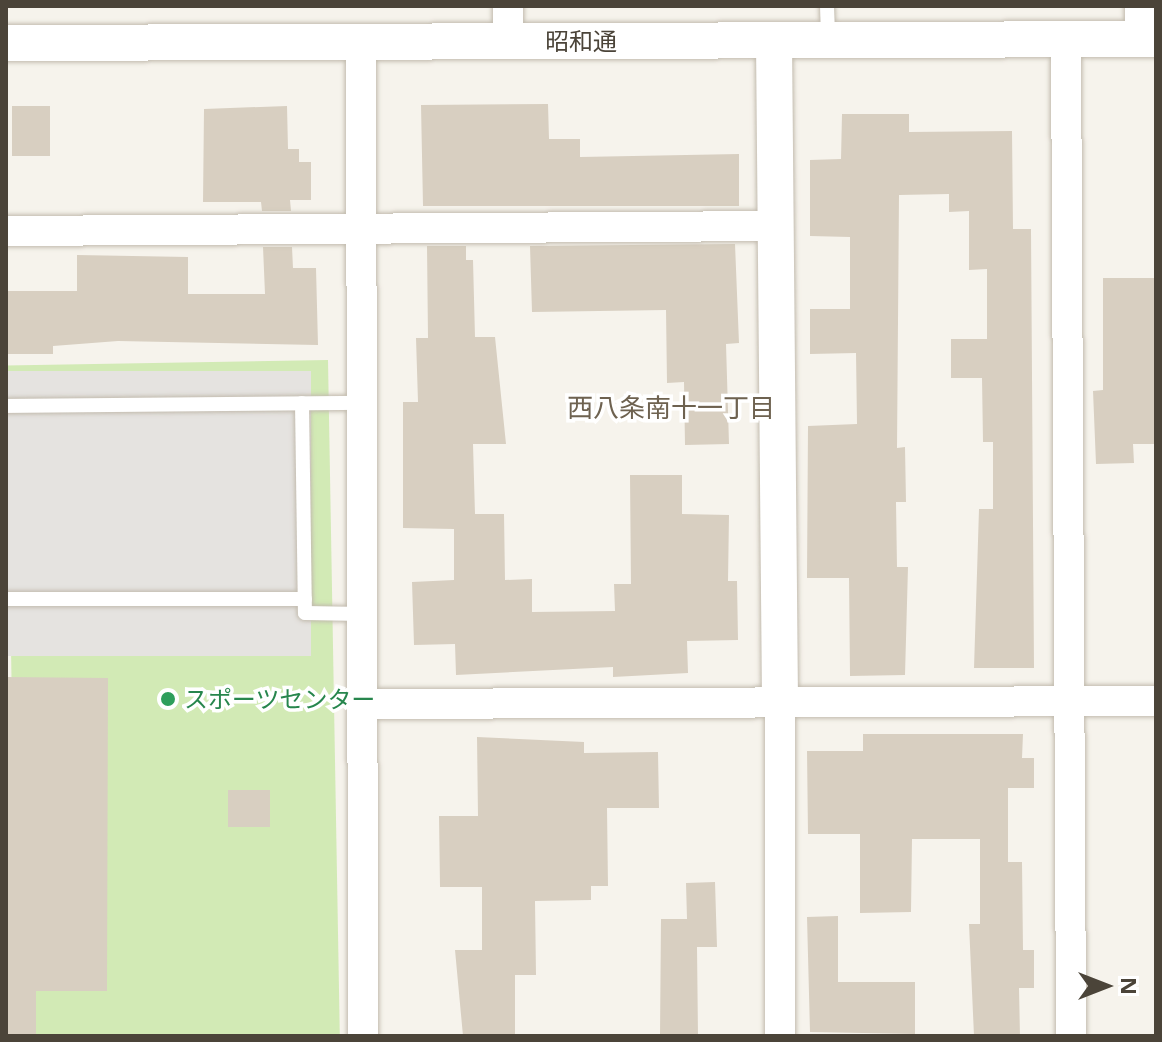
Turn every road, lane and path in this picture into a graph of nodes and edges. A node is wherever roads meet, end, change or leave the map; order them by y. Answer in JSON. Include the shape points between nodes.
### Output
{"nodes":[{"id":1,"x":508,"y":23,"type":"edge"},
{"id":2,"x":828,"y":23,"type":"edge"},
{"id":3,"x":1145,"y":28,"type":"edge"},
{"id":4,"x":1066,"y":39,"type":"junction"},
{"id":5,"x":361,"y":41,"type":"junction"},
{"id":6,"x":774,"y":41,"type":"junction"},
{"id":7,"x":6,"y":43,"type":"edge"},
{"id":8,"x":775,"y":226,"type":"junction"},
{"id":9,"x":6,"y":231,"type":"edge"},
{"id":10,"x":361,"y":231,"type":"junction"},
{"id":11,"x":302,"y":403,"type":"junction"},
{"id":12,"x":362,"y":403,"type":"junction"},
{"id":13,"x":6,"y":406,"type":"edge"},
{"id":14,"x":6,"y":599,"type":"edge"},
{"id":15,"x":305,"y":599,"type":"junction"},
{"id":16,"x":364,"y":614,"type":"junction"},
{"id":17,"x":1071,"y":701,"type":"junction"},
{"id":18,"x":1156,"y":701,"type":"edge"},
{"id":19,"x":365,"y":704,"type":"junction"},
{"id":20,"x":780,"y":704,"type":"junction"},
{"id":21,"x":363,"y":1036,"type":"edge"},
{"id":22,"x":780,"y":1036,"type":"edge"},
{"id":23,"x":1071,"y":1036,"type":"edge"}],
"edges":[{"from":1,"to":5,"type":"street","name":"昭和通"},
{"from":1,"to":6,"type":"street","name":"昭和通"},
{"from":2,"to":4,"type":"street","name":"昭和通"},
{"from":2,"to":6,"type":"street","name":"昭和通"},
{"from":3,"to":4,"type":"street","name":"昭和通"},
{"from":4,"to":17,"type":"street"},
{"from":5,"to":7,"type":"street","name":"昭和通"},
{"from":5,"to":10,"type":"street"},
{"from":6,"to":8,"type":"street"},
{"from":8,"to":10,"type":"street"},
{"from":8,"to":20,"type":"street"},
{"from":9,"to":10,"type":"street"},
{"from":10,"to":12,"type":"street"},
{"from":11,"to":12,"type":"lane"},
{"from":11,"to":13,"type":"lane"},
{"from":11,"to":15,"type":"lane"},
{"from":12,"to":16,"type":"street"},
{"from":14,"to":15,"type":"lane"},
{"from":15,"to":16,"type":"lane","via":[[305,613]]},
{"from":16,"to":19,"type":"street"},
{"from":17,"to":18,"type":"street"},
{"from":17,"to":20,"type":"street"},
{"from":17,"to":23,"type":"street"},
{"from":19,"to":20,"type":"street"},
{"from":19,"to":21,"type":"street"},
{"from":20,"to":22,"type":"street"}]}
